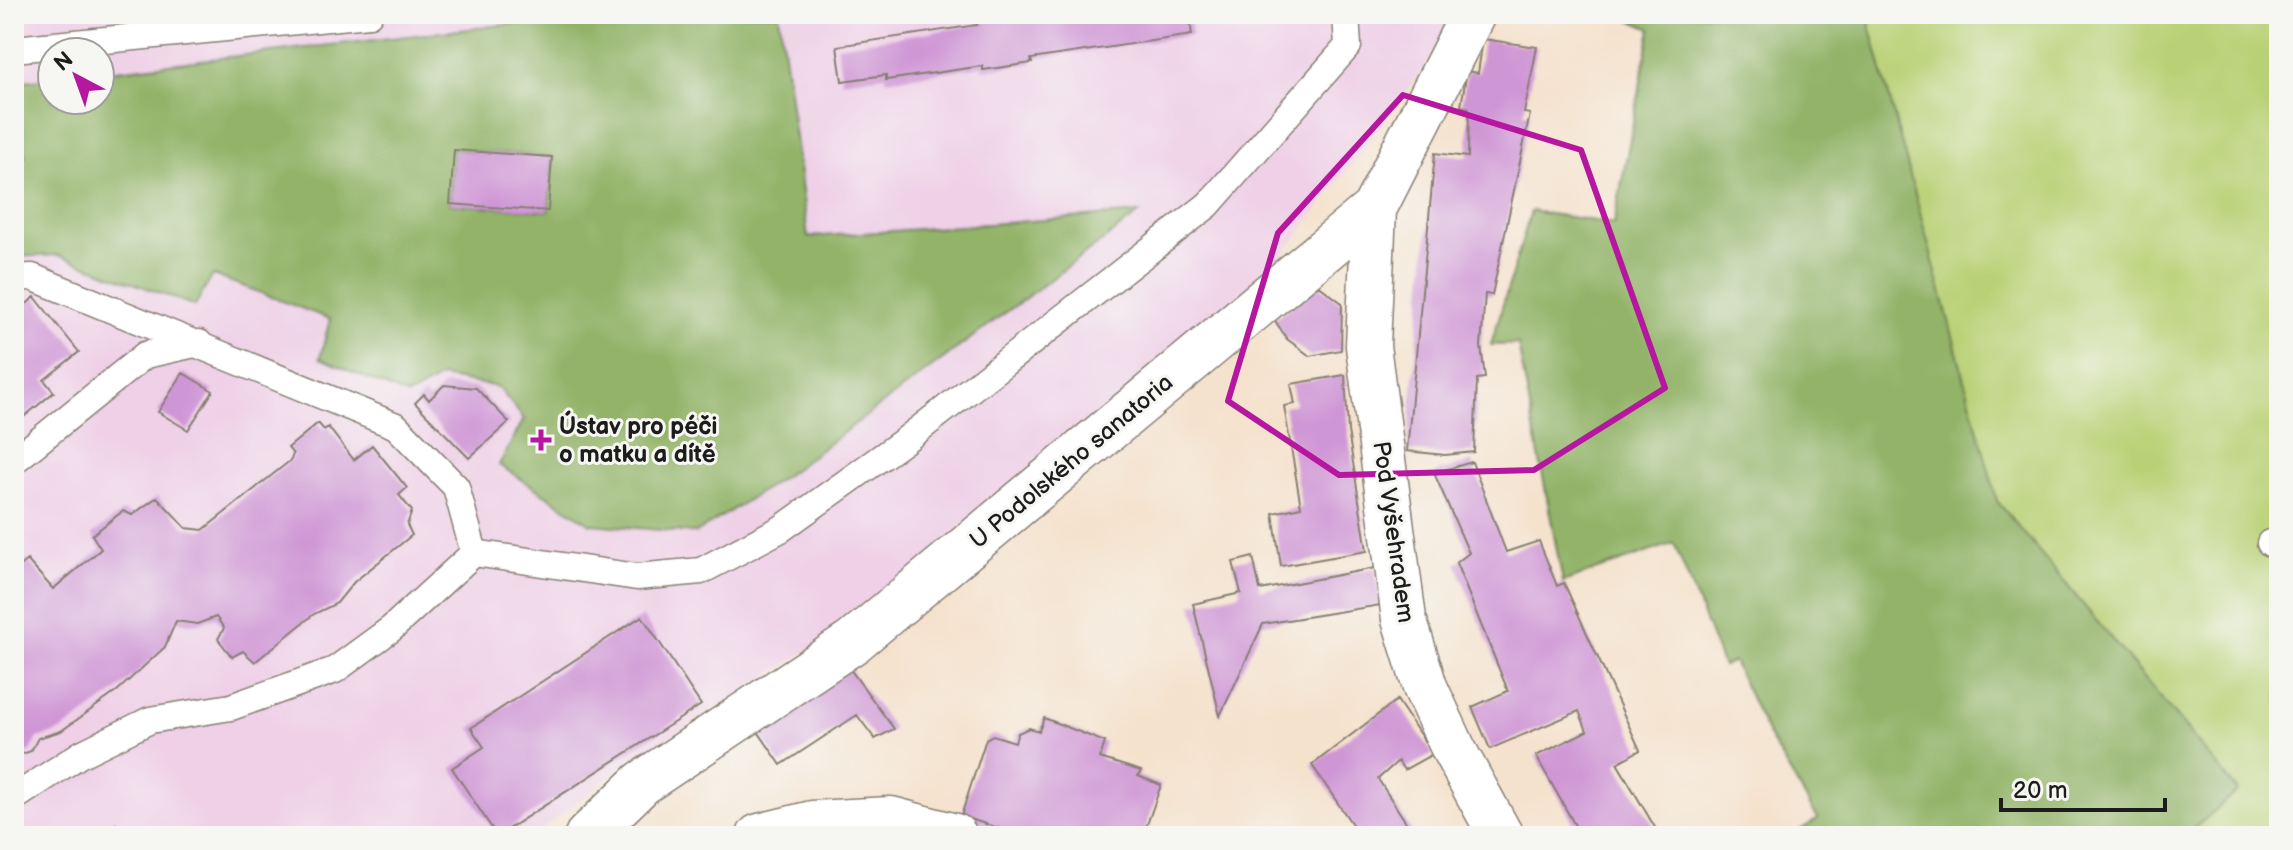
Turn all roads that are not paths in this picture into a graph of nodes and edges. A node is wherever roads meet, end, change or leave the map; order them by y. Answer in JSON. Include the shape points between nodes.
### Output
{"nodes":[{"id":1,"x":369,"y":14,"type":"edge"},
{"id":2,"x":1346,"y":14,"type":"edge"},
{"id":3,"x":1473,"y":14,"type":"edge"},
{"id":4,"x":14,"y":49,"type":"edge"},
{"id":5,"x":1374,"y":209,"type":"junction"},
{"id":6,"x":14,"y":278,"type":"edge"},
{"id":7,"x":200,"y":343,"type":"junction"},
{"id":8,"x":14,"y":461,"type":"edge"},
{"id":9,"x":474,"y":553,"type":"junction"},
{"id":10,"x":14,"y":798,"type":"edge"},
{"id":11,"x":587,"y":836,"type":"edge"},
{"id":12,"x":759,"y":836,"type":"edge"},
{"id":13,"x":955,"y":836,"type":"edge"},
{"id":14,"x":1501,"y":836,"type":"edge"}],
"edges":[{"from":1,"to":4,"type":"lane"},
{"from":2,"to":9,"type":"lane","via":[[1348,46],[1208,205],[904,441],[781,529],[701,571],[637,577]]},
{"from":3,"to":5,"type":"street","name":"U Podolského sanatoria"},
{"from":5,"to":11,"type":"street","name":"U Podolského sanatoria","via":[[853,642],[642,783]]},
{"from":5,"to":14,"type":"street","name":"Pod Vyšehradem","via":[[1368,346],[1404,619],[1431,700]]},
{"from":6,"to":7,"type":"lane","via":[[32,277]]},
{"from":7,"to":8,"type":"lane","via":[[145,355]]},
{"from":7,"to":9,"type":"lane","via":[[396,426],[456,487]]},
{"from":9,"to":10,"type":"lane","via":[[391,629],[335,670],[231,707],[150,720],[81,754]]},
{"from":12,"to":13,"type":"street","via":[[812,823],[891,819]]}]}
